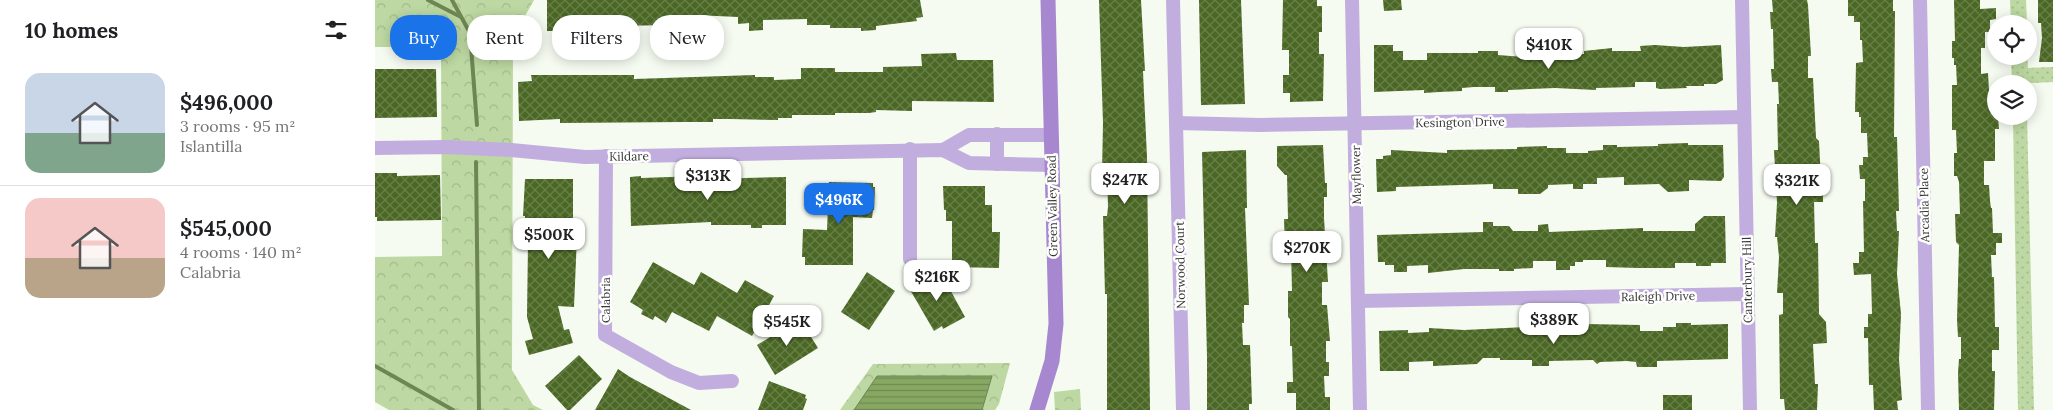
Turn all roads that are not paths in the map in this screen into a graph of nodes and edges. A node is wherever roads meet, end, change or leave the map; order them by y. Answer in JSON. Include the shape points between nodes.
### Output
{"nodes":[{"id":1,"x":1049,"y":0,"type":"edge"},
{"id":2,"x":1173,"y":0,"type":"edge"},
{"id":3,"x":1352,"y":0,"type":"edge"},
{"id":4,"x":1742,"y":0,"type":"edge"},
{"id":5,"x":1920,"y":0,"type":"edge"},
{"id":6,"x":1744,"y":117,"type":"junction"},
{"id":7,"x":1176,"y":123,"type":"junction"},
{"id":8,"x":1355,"y":124,"type":"junction"},
{"id":9,"x":997,"y":134,"type":"junction"},
{"id":10,"x":1051,"y":135,"type":"junction"},
{"id":11,"x":375,"y":148,"type":"edge"},
{"id":12,"x":911,"y":149,"type":"junction"},
{"id":13,"x":943,"y":150,"type":"junction"},
{"id":14,"x":606,"y":156,"type":"junction"},
{"id":15,"x":997,"y":164,"type":"junction"},
{"id":16,"x":1051,"y":164,"type":"junction"},
{"id":17,"x":910,"y":258,"type":"dead end"},
{"id":18,"x":1748,"y":294,"type":"junction"},
{"id":19,"x":1358,"y":301,"type":"junction"},
{"id":20,"x":732,"y":381,"type":"dead end"},
{"id":21,"x":1037,"y":410,"type":"edge"},
{"id":22,"x":1183,"y":410,"type":"edge"},
{"id":23,"x":1360,"y":410,"type":"edge"},
{"id":24,"x":1750,"y":410,"type":"edge"},
{"id":25,"x":1928,"y":410,"type":"edge"}],
"edges":[{"from":1,"to":10,"type":"street","name":"Green Valley Road"},
{"from":2,"to":7,"type":"street","name":"Norwood Court"},
{"from":3,"to":8,"type":"street","name":"Mayflower"},
{"from":4,"to":6,"type":"street","name":"Canterbury Hill"},
{"from":5,"to":25,"type":"street","name":"Arcadia Place"},
{"from":6,"to":8,"type":"street","name":"Kesington Drive"},
{"from":6,"to":18,"type":"street","name":"Canterbury Hill"},
{"from":7,"to":8,"type":"street","name":"Kesington Drive"},
{"from":7,"to":22,"type":"street","name":"Norwood Court"},
{"from":8,"to":19,"type":"street","name":"Mayflower"},
{"from":9,"to":10,"type":"street"},
{"from":9,"to":13,"type":"street","via":[[969,135]]},
{"from":9,"to":15,"type":"street"},
{"from":10,"to":16,"type":"street","name":"Green Valley Road"},
{"from":11,"to":14,"type":"street","name":"Kildare","via":[[447,147]]},
{"from":12,"to":13,"type":"street","name":"Kildare"},
{"from":12,"to":14,"type":"street","name":"Kildare"},
{"from":12,"to":17,"type":"street"},
{"from":13,"to":15,"type":"street","name":"Kildare","via":[[969,163]]},
{"from":14,"to":20,"type":"street","name":"Calabria","via":[[605,336],[671,372],[699,383]]},
{"from":15,"to":16,"type":"street","name":"Kildare"},
{"from":16,"to":21,"type":"street","name":"Green Valley Road","via":[[1055,324],[1052,361]]},
{"from":18,"to":19,"type":"street","name":"Raleigh Drive"},
{"from":18,"to":24,"type":"street","name":"Canterbury Hill"},
{"from":19,"to":23,"type":"street","name":"Mayflower"}]}
